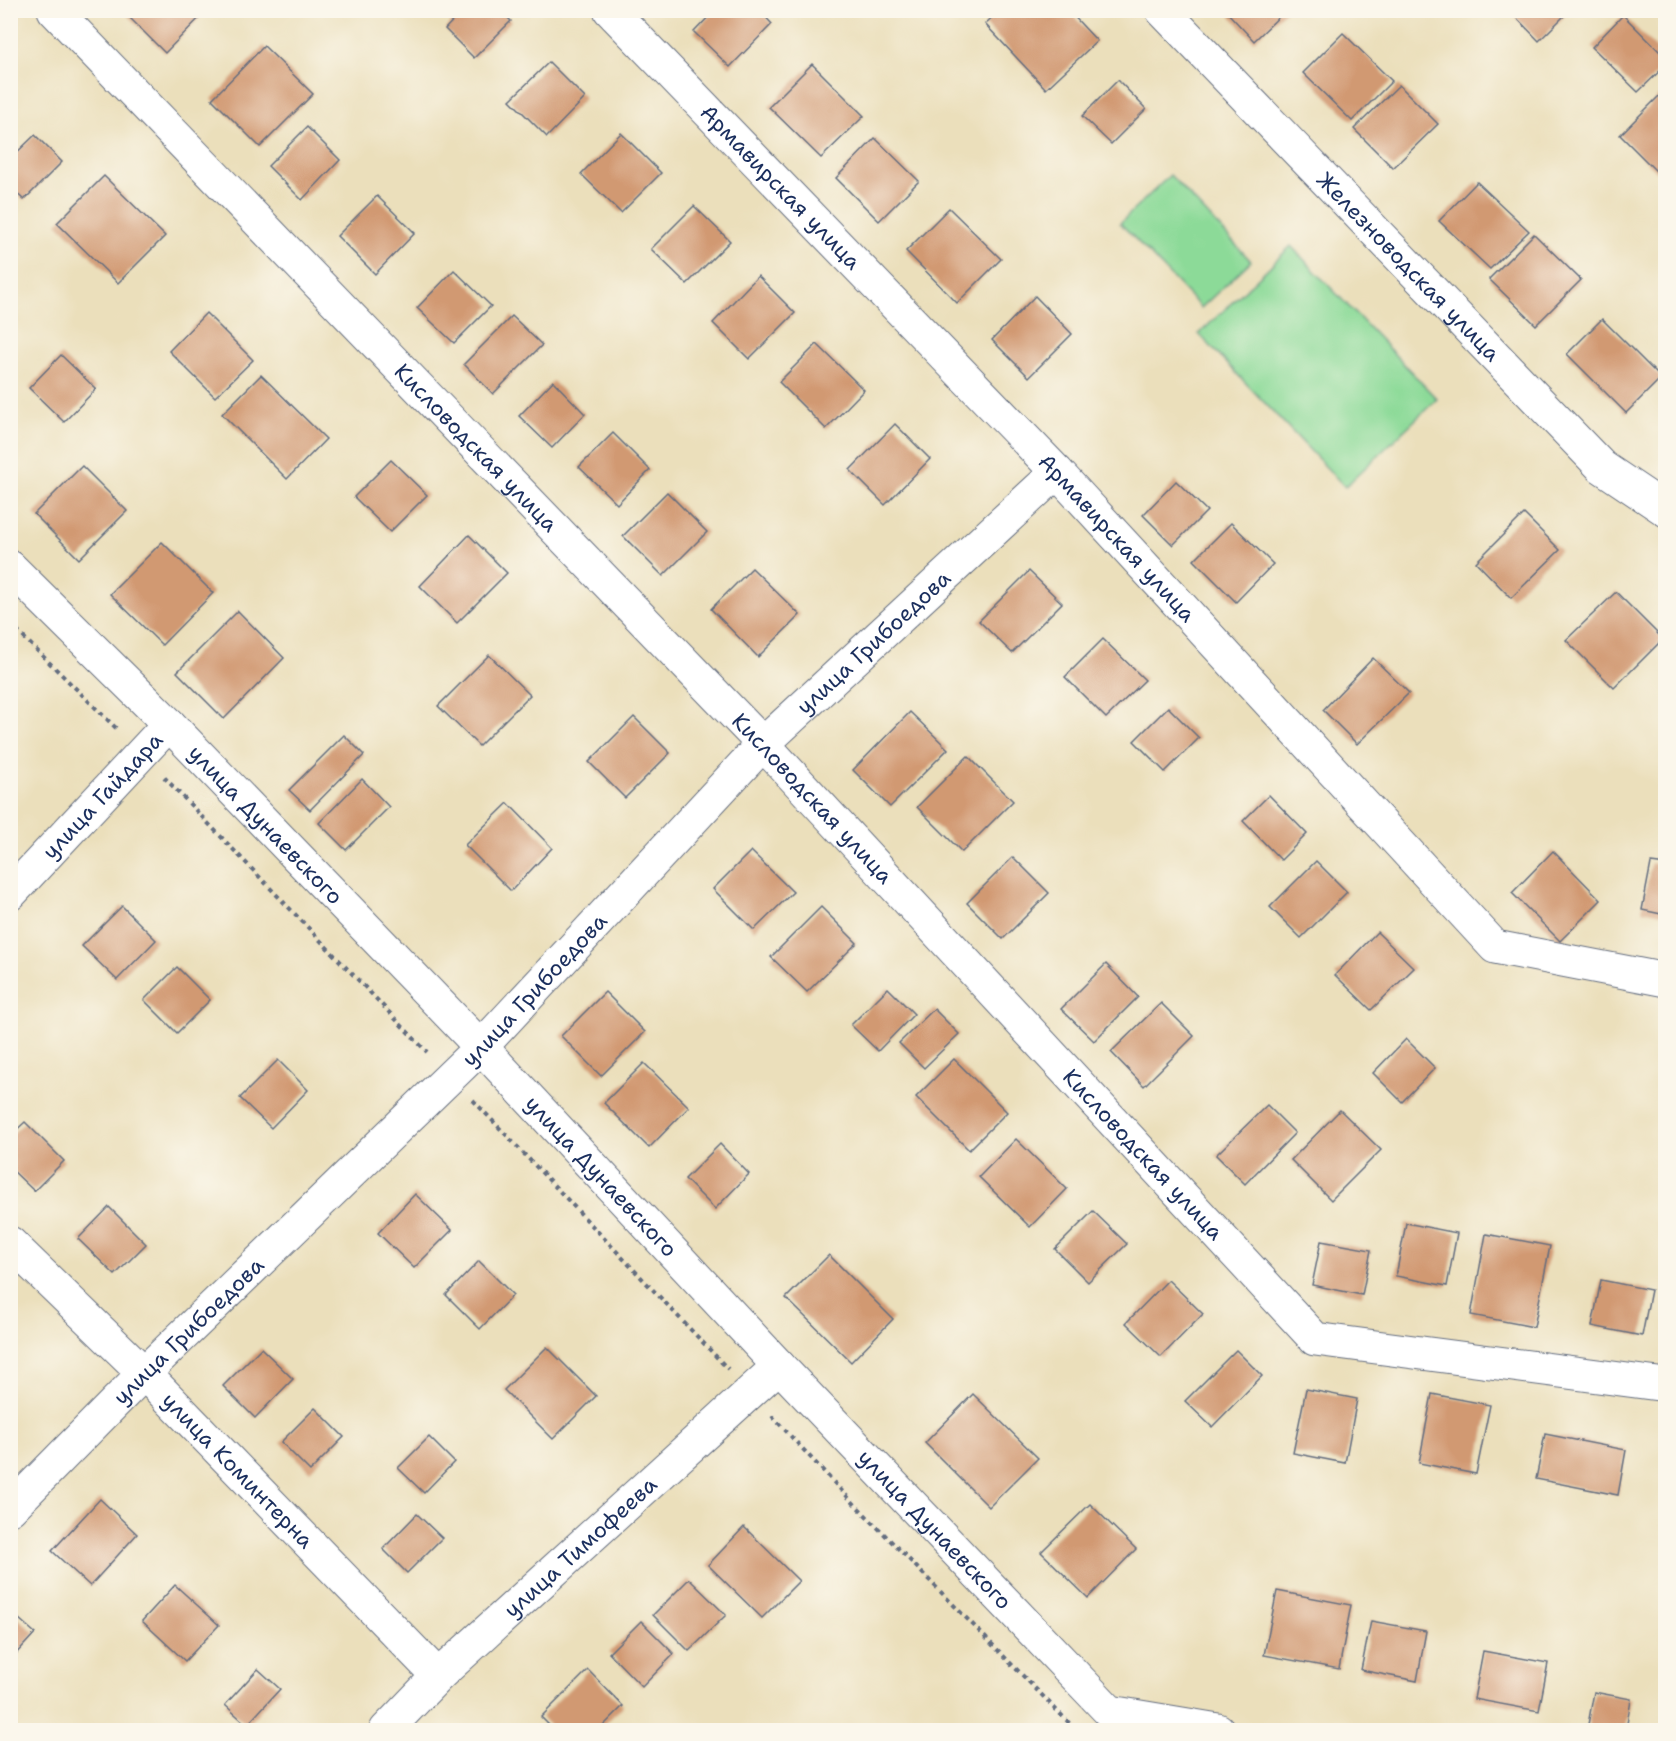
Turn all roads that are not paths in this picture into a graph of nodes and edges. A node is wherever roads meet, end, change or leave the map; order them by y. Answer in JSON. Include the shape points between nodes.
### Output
{"nodes":[{"id":1,"x":54,"y":10,"type":"edge"},
{"id":2,"x":610,"y":10,"type":"edge"},
{"id":3,"x":1162,"y":10,"type":"edge"},
{"id":4,"x":1057,"y":472,"type":"junction"},
{"id":5,"x":1665,"y":510,"type":"edge"},
{"id":6,"x":10,"y":567,"type":"edge"},
{"id":7,"x":169,"y":724,"type":"junction"},
{"id":8,"x":764,"y":744,"type":"junction"},
{"id":9,"x":10,"y":894,"type":"edge"},
{"id":10,"x":1665,"y":980,"type":"edge"},
{"id":11,"x":481,"y":1047,"type":"junction"},
{"id":12,"x":10,"y":1243,"type":"edge"},
{"id":13,"x":779,"y":1366,"type":"junction"},
{"id":14,"x":144,"y":1373,"type":"junction"},
{"id":15,"x":1665,"y":1385,"type":"edge"},
{"id":16,"x":10,"y":1509,"type":"edge"},
{"id":17,"x":438,"y":1677,"type":"junction"},
{"id":18,"x":1126,"y":1723,"type":"edge"},
{"id":19,"x":386,"y":1731,"type":"edge"},
{"id":20,"x":1218,"y":1731,"type":"edge"}],
"edges":[{"from":1,"to":8,"type":"street","name":"Кисловодская улица"},
{"from":2,"to":4,"type":"street","name":"Армавирская улица"},
{"from":3,"to":5,"type":"street","name":"Железноводская улица","via":[[1602,467]]},
{"from":4,"to":8,"type":"street","name":"улица Грибоедова"},
{"from":4,"to":10,"type":"street","name":"Армавирская улица","via":[[1495,947]]},
{"from":6,"to":7,"type":"street","name":"улица Дунаевского"},
{"from":7,"to":9,"type":"street","name":"улица Гайдара"},
{"from":7,"to":11,"type":"street","name":"улица Дунаевского"},
{"from":8,"to":11,"type":"street","name":"улица Грибоедова"},
{"from":8,"to":15,"type":"street","name":"Кисловодская улица","via":[[1314,1340]]},
{"from":11,"to":13,"type":"street","name":"улица Дунаевского"},
{"from":11,"to":14,"type":"street","name":"улица Грибоедова"},
{"from":12,"to":14,"type":"street","name":"улица Коминтерна"},
{"from":13,"to":17,"type":"street","name":"улица Тимофеева"},
{"from":13,"to":18,"type":"street","name":"улица Дунаевского","via":[[1110,1712]]},
{"from":14,"to":16,"type":"street","name":"улица Грибоедова"},
{"from":14,"to":17,"type":"street","name":"улица Коминтерна"},
{"from":17,"to":19,"type":"street","name":"улица Тимофеева"},
{"from":18,"to":20,"type":"street","name":"улица Дунаевского"}]}
